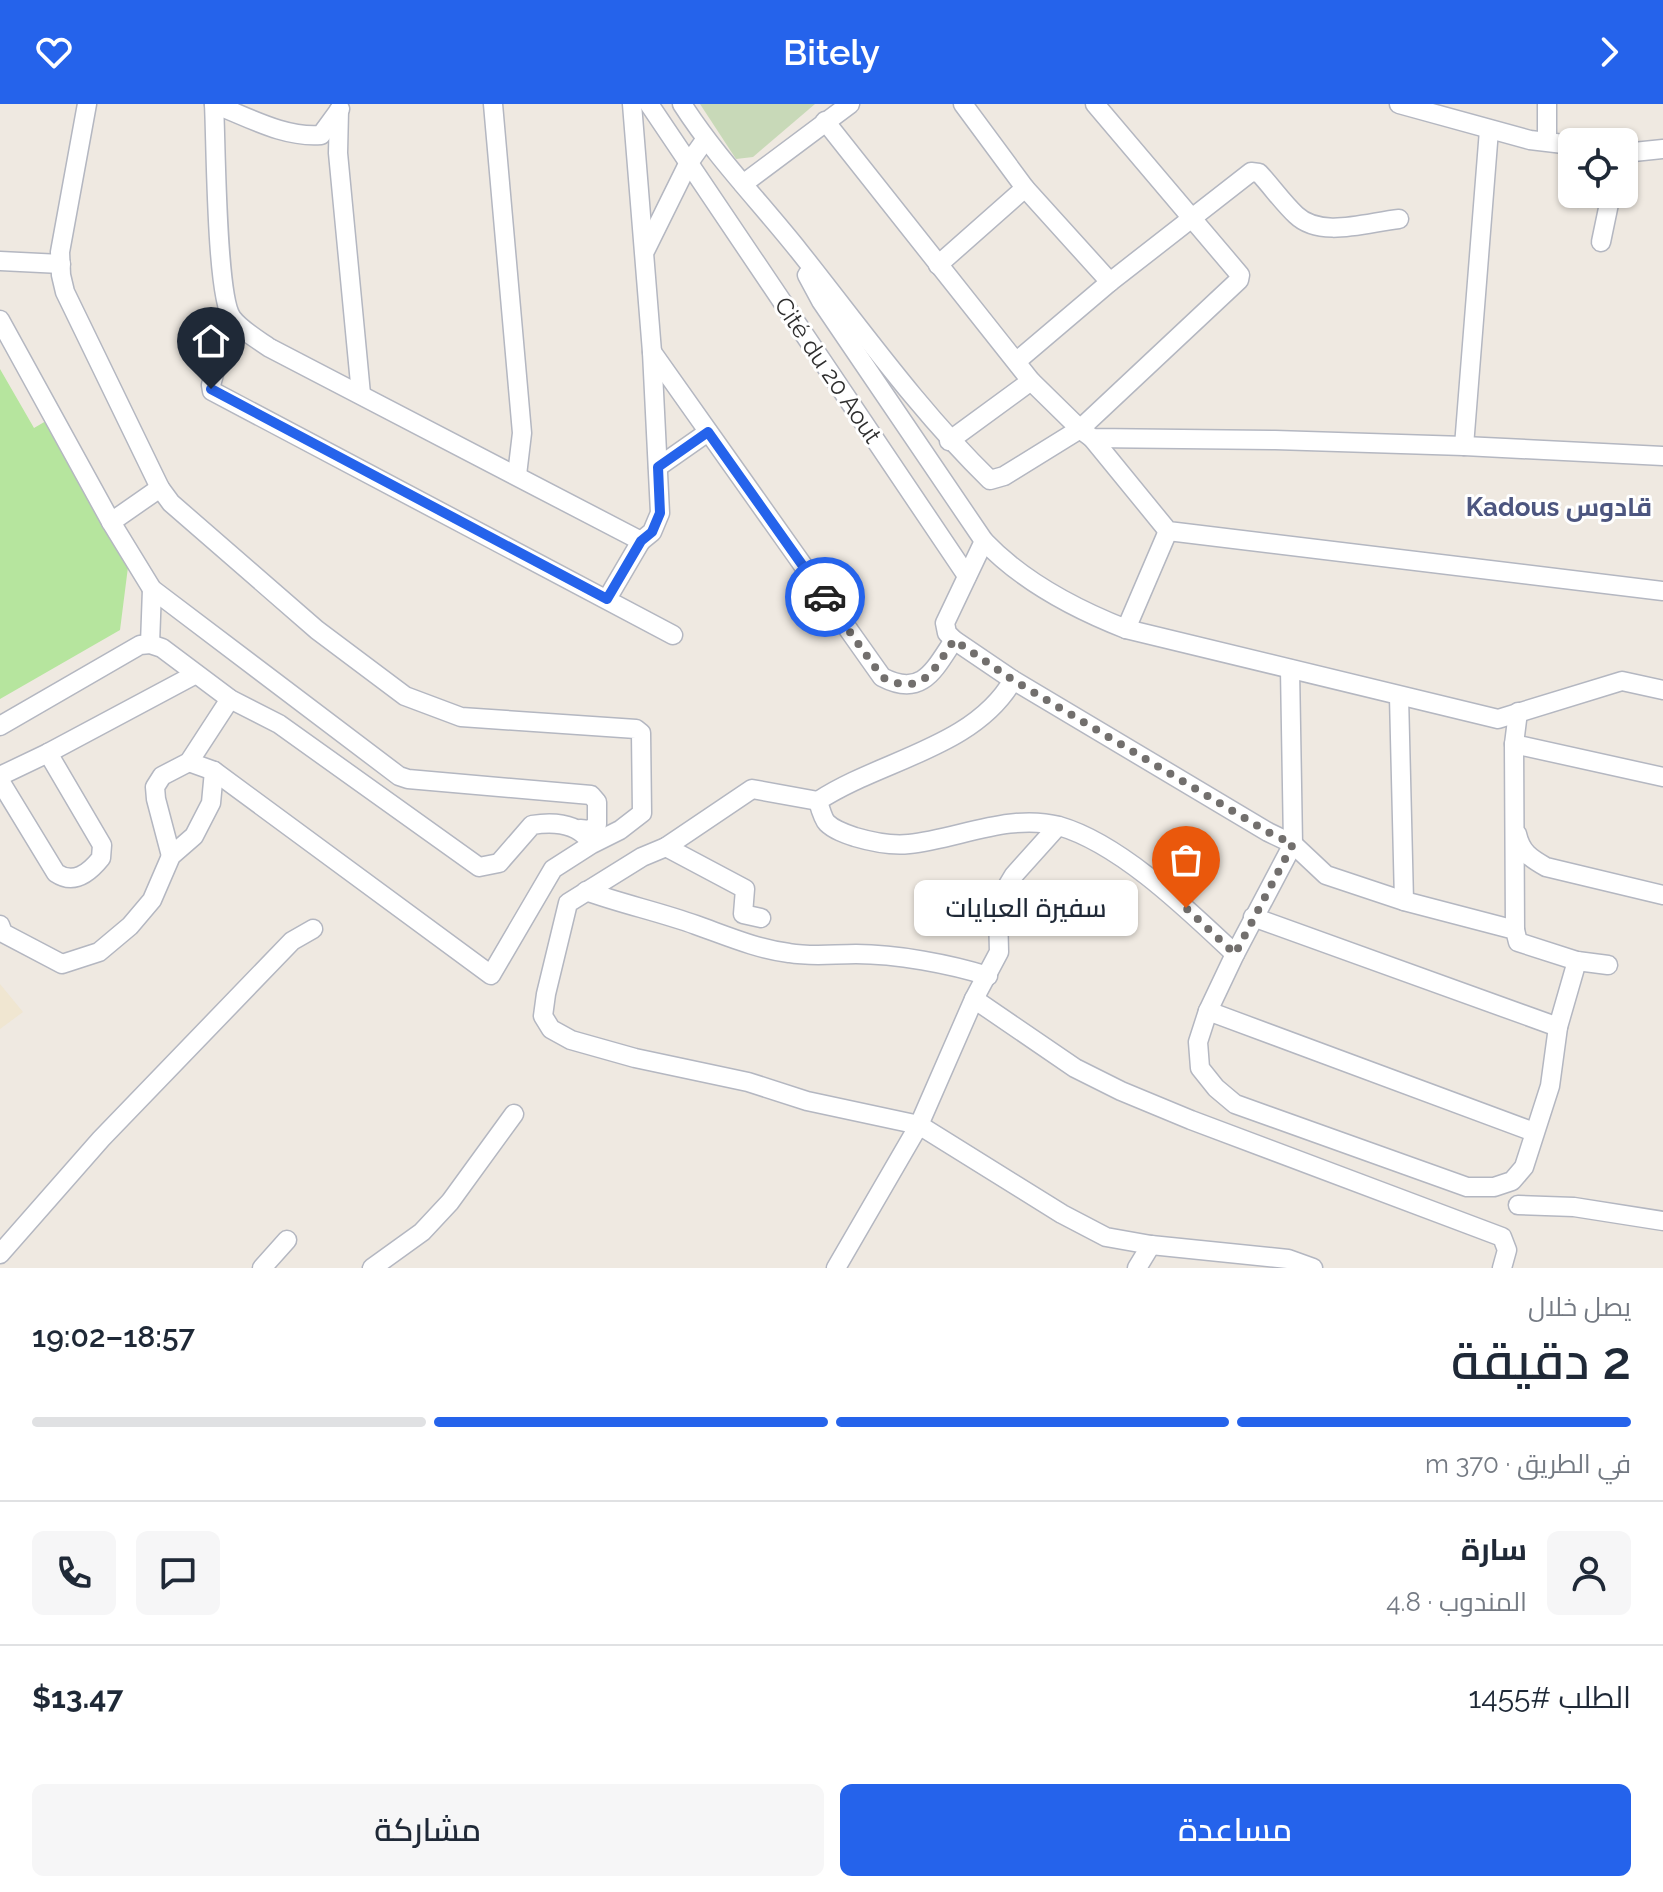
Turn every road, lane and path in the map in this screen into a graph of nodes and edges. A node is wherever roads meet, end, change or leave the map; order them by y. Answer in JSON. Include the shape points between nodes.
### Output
{"nodes":[{"id":1,"x":87,"y":104,"type":"edge"},
{"id":2,"x":214,"y":104,"type":"edge"},
{"id":3,"x":493,"y":104,"type":"edge"},
{"id":4,"x":632,"y":104,"type":"edge"},
{"id":5,"x":649,"y":104,"type":"edge"},
{"id":6,"x":682,"y":104,"type":"edge"},
{"id":7,"x":850,"y":104,"type":"edge"},
{"id":8,"x":963,"y":104,"type":"edge"},
{"id":9,"x":1095,"y":104,"type":"edge"},
{"id":10,"x":1399,"y":104,"type":"edge"},
{"id":11,"x":1547,"y":104,"type":"edge"},
{"id":12,"x":342,"y":107,"type":"edge"},
{"id":13,"x":825,"y":121,"type":"junction"},
{"id":14,"x":1489,"y":130,"type":"junction"},
{"id":15,"x":705,"y":140,"type":"junction"},
{"id":16,"x":1547,"y":141,"type":"junction"},
{"id":17,"x":1558,"y":143,"type":"edge"},
{"id":18,"x":1663,"y":149,"type":"edge"},
{"id":19,"x":1638,"y":152,"type":"edge"},
{"id":20,"x":688,"y":164,"type":"junction"},
{"id":21,"x":743,"y":184,"type":"junction"},
{"id":22,"x":1025,"y":188,"type":"junction"},
{"id":23,"x":1608,"y":208,"type":"edge"},
{"id":24,"x":1190,"y":219,"type":"junction"},
{"id":25,"x":1399,"y":219,"type":"dead end"},
{"id":26,"x":778,"y":224,"type":"junction"},
{"id":27,"x":1601,"y":242,"type":"dead end"},
{"id":28,"x":645,"y":252,"type":"junction"},
{"id":29,"x":0,"y":261,"type":"edge"},
{"id":30,"x":61,"y":264,"type":"junction"},
{"id":31,"x":938,"y":265,"type":"junction"},
{"id":32,"x":1110,"y":282,"type":"junction"},
{"id":33,"x":230,"y":316,"type":"junction"},
{"id":34,"x":0,"y":320,"type":"edge"},
{"id":35,"x":652,"y":352,"type":"junction"},
{"id":36,"x":1017,"y":361,"type":"junction"},
{"id":37,"x":1031,"y":381,"type":"junction"},
{"id":38,"x":361,"y":394,"type":"junction"},
{"id":39,"x":708,"y":432,"type":"junction"},
{"id":40,"x":1086,"y":433,"type":"junction"},
{"id":41,"x":949,"y":441,"type":"junction"},
{"id":42,"x":1464,"y":446,"type":"junction"},
{"id":43,"x":1663,"y":456,"type":"edge"},
{"id":44,"x":658,"y":467,"type":"junction"},
{"id":45,"x":517,"y":475,"type":"junction"},
{"id":46,"x":160,"y":488,"type":"junction"},
{"id":47,"x":111,"y":522,"type":"junction"},
{"id":48,"x":1168,"y":531,"type":"junction"},
{"id":49,"x":641,"y":541,"type":"junction"},
{"id":50,"x":984,"y":541,"type":"junction"},
{"id":51,"x":967,"y":576,"type":"junction"},
{"id":52,"x":152,"y":589,"type":"junction"},
{"id":53,"x":1663,"y":591,"type":"edge"},
{"id":54,"x":607,"y":599,"type":"junction"},
{"id":55,"x":1126,"y":629,"type":"junction"},
{"id":56,"x":673,"y":635,"type":"dead end"},
{"id":57,"x":954,"y":640,"type":"junction"},
{"id":58,"x":150,"y":644,"type":"junction"},
{"id":59,"x":1290,"y":669,"type":"junction"},
{"id":60,"x":196,"y":674,"type":"junction"},
{"id":61,"x":1013,"y":680,"type":"junction"},
{"id":62,"x":1663,"y":690,"type":"edge"},
{"id":63,"x":1399,"y":696,"type":"junction"},
{"id":64,"x":230,"y":699,"type":"junction"},
{"id":65,"x":1518,"y":712,"type":"junction"},
{"id":66,"x":0,"y":726,"type":"edge"},
{"id":67,"x":1514,"y":744,"type":"junction"},
{"id":68,"x":48,"y":753,"type":"junction"},
{"id":69,"x":189,"y":762,"type":"junction"},
{"id":70,"x":214,"y":771,"type":"junction"},
{"id":71,"x":1663,"y":777,"type":"edge"},
{"id":72,"x":0,"y":778,"type":"edge"},
{"id":73,"x":818,"y":801,"type":"junction"},
{"id":74,"x":1514,"y":819,"type":"junction"},
{"id":75,"x":1058,"y":826,"type":"junction"},
{"id":76,"x":586,"y":837,"type":"junction"},
{"id":77,"x":1293,"y":844,"type":"junction"},
{"id":78,"x":666,"y":847,"type":"junction"},
{"id":79,"x":171,"y":856,"type":"junction"},
{"id":80,"x":586,"y":891,"type":"junction"},
{"id":81,"x":1663,"y":895,"type":"edge"},
{"id":82,"x":1404,"y":901,"type":"junction"},
{"id":83,"x":1253,"y":917,"type":"junction"},
{"id":84,"x":761,"y":918,"type":"dead end"},
{"id":85,"x":313,"y":929,"type":"dead end"},
{"id":86,"x":1515,"y":930,"type":"junction"},
{"id":87,"x":1,"y":931,"type":"edge"},
{"id":88,"x":1235,"y":954,"type":"junction"},
{"id":89,"x":1577,"y":961,"type":"junction"},
{"id":90,"x":1608,"y":965,"type":"dead end"},
{"id":91,"x":988,"y":976,"type":"junction"},
{"id":92,"x":974,"y":999,"type":"junction"},
{"id":93,"x":1208,"y":1011,"type":"junction"},
{"id":94,"x":1558,"y":1027,"type":"junction"},
{"id":95,"x":514,"y":1114,"type":"dead end"},
{"id":96,"x":919,"y":1125,"type":"junction"},
{"id":97,"x":1534,"y":1132,"type":"junction"},
{"id":98,"x":1518,"y":1205,"type":"dead end"},
{"id":99,"x":1663,"y":1221,"type":"edge"},
{"id":100,"x":287,"y":1240,"type":"dead end"},
{"id":101,"x":1151,"y":1245,"type":"junction"},
{"id":102,"x":1195,"y":1248,"type":"junction"},
{"id":103,"x":0,"y":1254,"type":"edge"},
{"id":104,"x":262,"y":1268,"type":"edge"},
{"id":105,"x":372,"y":1268,"type":"edge"},
{"id":106,"x":836,"y":1268,"type":"edge"},
{"id":107,"x":1137,"y":1268,"type":"edge"},
{"id":108,"x":1198,"y":1268,"type":"edge"},
{"id":109,"x":1313,"y":1268,"type":"edge"},
{"id":110,"x":1502,"y":1268,"type":"edge"}],
"edges":[{"from":1,"to":30,"type":"street"},
{"from":2,"to":12,"type":"street","via":[[306,136],[321,135]]},
{"from":2,"to":33,"type":"street","via":[[222,278]]},
{"from":3,"to":45,"type":"street","via":[[522,433]]},
{"from":4,"to":28,"type":"street"},
{"from":5,"to":20,"type":"street","name":"Cité du 20 Aout"},
{"from":6,"to":15,"type":"street"},
{"from":7,"to":13,"type":"street"},
{"from":8,"to":22,"type":"street"},
{"from":9,"to":24,"type":"street"},
{"from":10,"to":14,"type":"street"},
{"from":11,"to":16,"type":"street"},
{"from":12,"to":38,"type":"street","via":[[338,153]]},
{"from":13,"to":21,"type":"street"},
{"from":13,"to":31,"type":"street"},
{"from":14,"to":16,"type":"street"},
{"from":14,"to":42,"type":"street"},
{"from":15,"to":20,"type":"street"},
{"from":15,"to":21,"type":"street"},
{"from":16,"to":17,"type":"street"},
{"from":18,"to":19,"type":"street"},
{"from":20,"to":28,"type":"street"},
{"from":20,"to":51,"type":"street","name":"Cité du 20 Aout"},
{"from":21,"to":26,"type":"street"},
{"from":22,"to":31,"type":"street"},
{"from":22,"to":32,"type":"street"},
{"from":23,"to":27,"type":"street"},
{"from":24,"to":25,"type":"street","via":[[1255,171],[1309,224],[1324,228]]},
{"from":24,"to":32,"type":"street"},
{"from":24,"to":40,"type":"street","via":[[1238,270],[1239,280]]},
{"from":26,"to":41,"type":"street"},
{"from":26,"to":50,"type":"street","via":[[821,301]]},
{"from":28,"to":35,"type":"street"},
{"from":29,"to":30,"type":"street"},
{"from":30,"to":46,"type":"street","via":[[65,292]]},
{"from":31,"to":36,"type":"street"},
{"from":32,"to":36,"type":"street"},
{"from":33,"to":38,"type":"street","via":[[270,348]]},
{"from":33,"to":54,"type":"street","via":[[212,391]]},
{"from":34,"to":47,"type":"street"},
{"from":35,"to":39,"type":"street"},
{"from":35,"to":44,"type":"street"},
{"from":36,"to":37,"type":"street"},
{"from":37,"to":40,"type":"street"},
{"from":37,"to":41,"type":"street"},
{"from":38,"to":45,"type":"street"},
{"from":39,"to":44,"type":"street"},
{"from":39,"to":57,"type":"street","via":[[882,677],[913,685],[930,675]]},
{"from":40,"to":41,"type":"street","via":[[990,480]]},
{"from":40,"to":42,"type":"street"},
{"from":40,"to":48,"type":"street"},
{"from":42,"to":43,"type":"street"},
{"from":44,"to":49,"type":"street","via":[[660,513],[652,532]]},
{"from":45,"to":49,"type":"street"},
{"from":46,"to":47,"type":"street"},
{"from":46,"to":76,"type":"street","via":[[317,630],[405,696],[461,717],[613,726],[641,733],[642,813],[620,830]]},
{"from":47,"to":52,"type":"street"},
{"from":48,"to":53,"type":"street"},
{"from":48,"to":55,"type":"street"},
{"from":49,"to":54,"type":"street"},
{"from":50,"to":51,"type":"street"},
{"from":50,"to":55,"type":"street","via":[[1005,563],[1090,615]]},
{"from":51,"to":57,"type":"street","via":[[945,623]]},
{"from":52,"to":58,"type":"street"},
{"from":52,"to":76,"type":"street","via":[[399,776],[591,795],[597,802],[597,824]]},
{"from":54,"to":56,"type":"street"},
{"from":55,"to":59,"type":"street"},
{"from":57,"to":61,"type":"street"},
{"from":58,"to":60,"type":"street"},
{"from":58,"to":66,"type":"street"},
{"from":59,"to":63,"type":"street"},
{"from":59,"to":77,"type":"street"},
{"from":60,"to":64,"type":"street"},
{"from":60,"to":68,"type":"street"},
{"from":61,"to":73,"type":"street","via":[[976,721]]},
{"from":61,"to":77,"type":"street"},
{"from":62,"to":65,"type":"street","via":[[1622,681]]},
{"from":63,"to":65,"type":"street","via":[[1498,719]]},
{"from":63,"to":82,"type":"street"},
{"from":64,"to":69,"type":"street"},
{"from":64,"to":76,"type":"street","via":[[279,724],[479,867],[499,863],[532,825],[550,822]]},
{"from":65,"to":67,"type":"street"},
{"from":67,"to":71,"type":"street"},
{"from":67,"to":74,"type":"street"},
{"from":68,"to":72,"type":"street"},
{"from":68,"to":72,"type":"street","via":[[102,845],[101,858],[81,877],[65,879],[56,873]]},
{"from":69,"to":70,"type":"street"},
{"from":69,"to":79,"type":"street","via":[[162,776],[155,787]]},
{"from":70,"to":76,"type":"street","via":[[491,975],[553,869]]},
{"from":70,"to":79,"type":"street","via":[[211,803],[194,836]]},
{"from":73,"to":75,"type":"street","via":[[826,822],[874,843],[908,844],[1010,824]]},
{"from":73,"to":78,"type":"street","via":[[752,789]]},
{"from":74,"to":81,"type":"street","via":[[1519,846],[1546,867]]},
{"from":74,"to":86,"type":"street"},
{"from":75,"to":88,"type":"street","via":[[1093,839],[1129,864]]},
{"from":75,"to":91,"type":"street","via":[[1005,890],[998,912],[999,952]]},
{"from":77,"to":82,"type":"street","via":[[1326,875]]},
{"from":77,"to":83,"type":"street"},
{"from":78,"to":80,"type":"street"},
{"from":78,"to":84,"type":"street","via":[[745,889],[743,914]]},
{"from":79,"to":87,"type":"street","via":[[152,900],[99,952],[62,964]]},
{"from":80,"to":91,"type":"street","via":[[786,953],[887,956]]},
{"from":80,"to":96,"type":"street","via":[[568,903],[543,1016],[551,1029],[635,1058]]},
{"from":82,"to":86,"type":"street"},
{"from":83,"to":88,"type":"street"},
{"from":83,"to":94,"type":"street"},
{"from":85,"to":103,"type":"street","via":[[292,941],[101,1139]]},
{"from":86,"to":89,"type":"street","via":[[1518,942]]},
{"from":88,"to":93,"type":"street"},
{"from":89,"to":90,"type":"street"},
{"from":89,"to":94,"type":"street"},
{"from":91,"to":92,"type":"street"},
{"from":92,"to":96,"type":"street"},
{"from":92,"to":110,"type":"street","via":[[1075,1068],[1121,1091],[1502,1237],[1507,1250]]},
{"from":93,"to":97,"type":"street"},
{"from":93,"to":97,"type":"street","via":[[1198,1042],[1200,1068],[1235,1104],[1467,1187],[1512,1181],[1524,1167]]},
{"from":94,"to":97,"type":"street","via":[[1550,1086]]},
{"from":95,"to":105,"type":"street","via":[[450,1202],[422,1232]]},
{"from":96,"to":101,"type":"street","via":[[1106,1237]]},
{"from":96,"to":106,"type":"street"},
{"from":98,"to":99,"type":"street","via":[[1574,1207]]},
{"from":100,"to":104,"type":"street"},
{"from":101,"to":102,"type":"street"},
{"from":101,"to":107,"type":"street"},
{"from":102,"to":108,"type":"street"},
{"from":102,"to":109,"type":"street","via":[[1288,1259]]}]}
